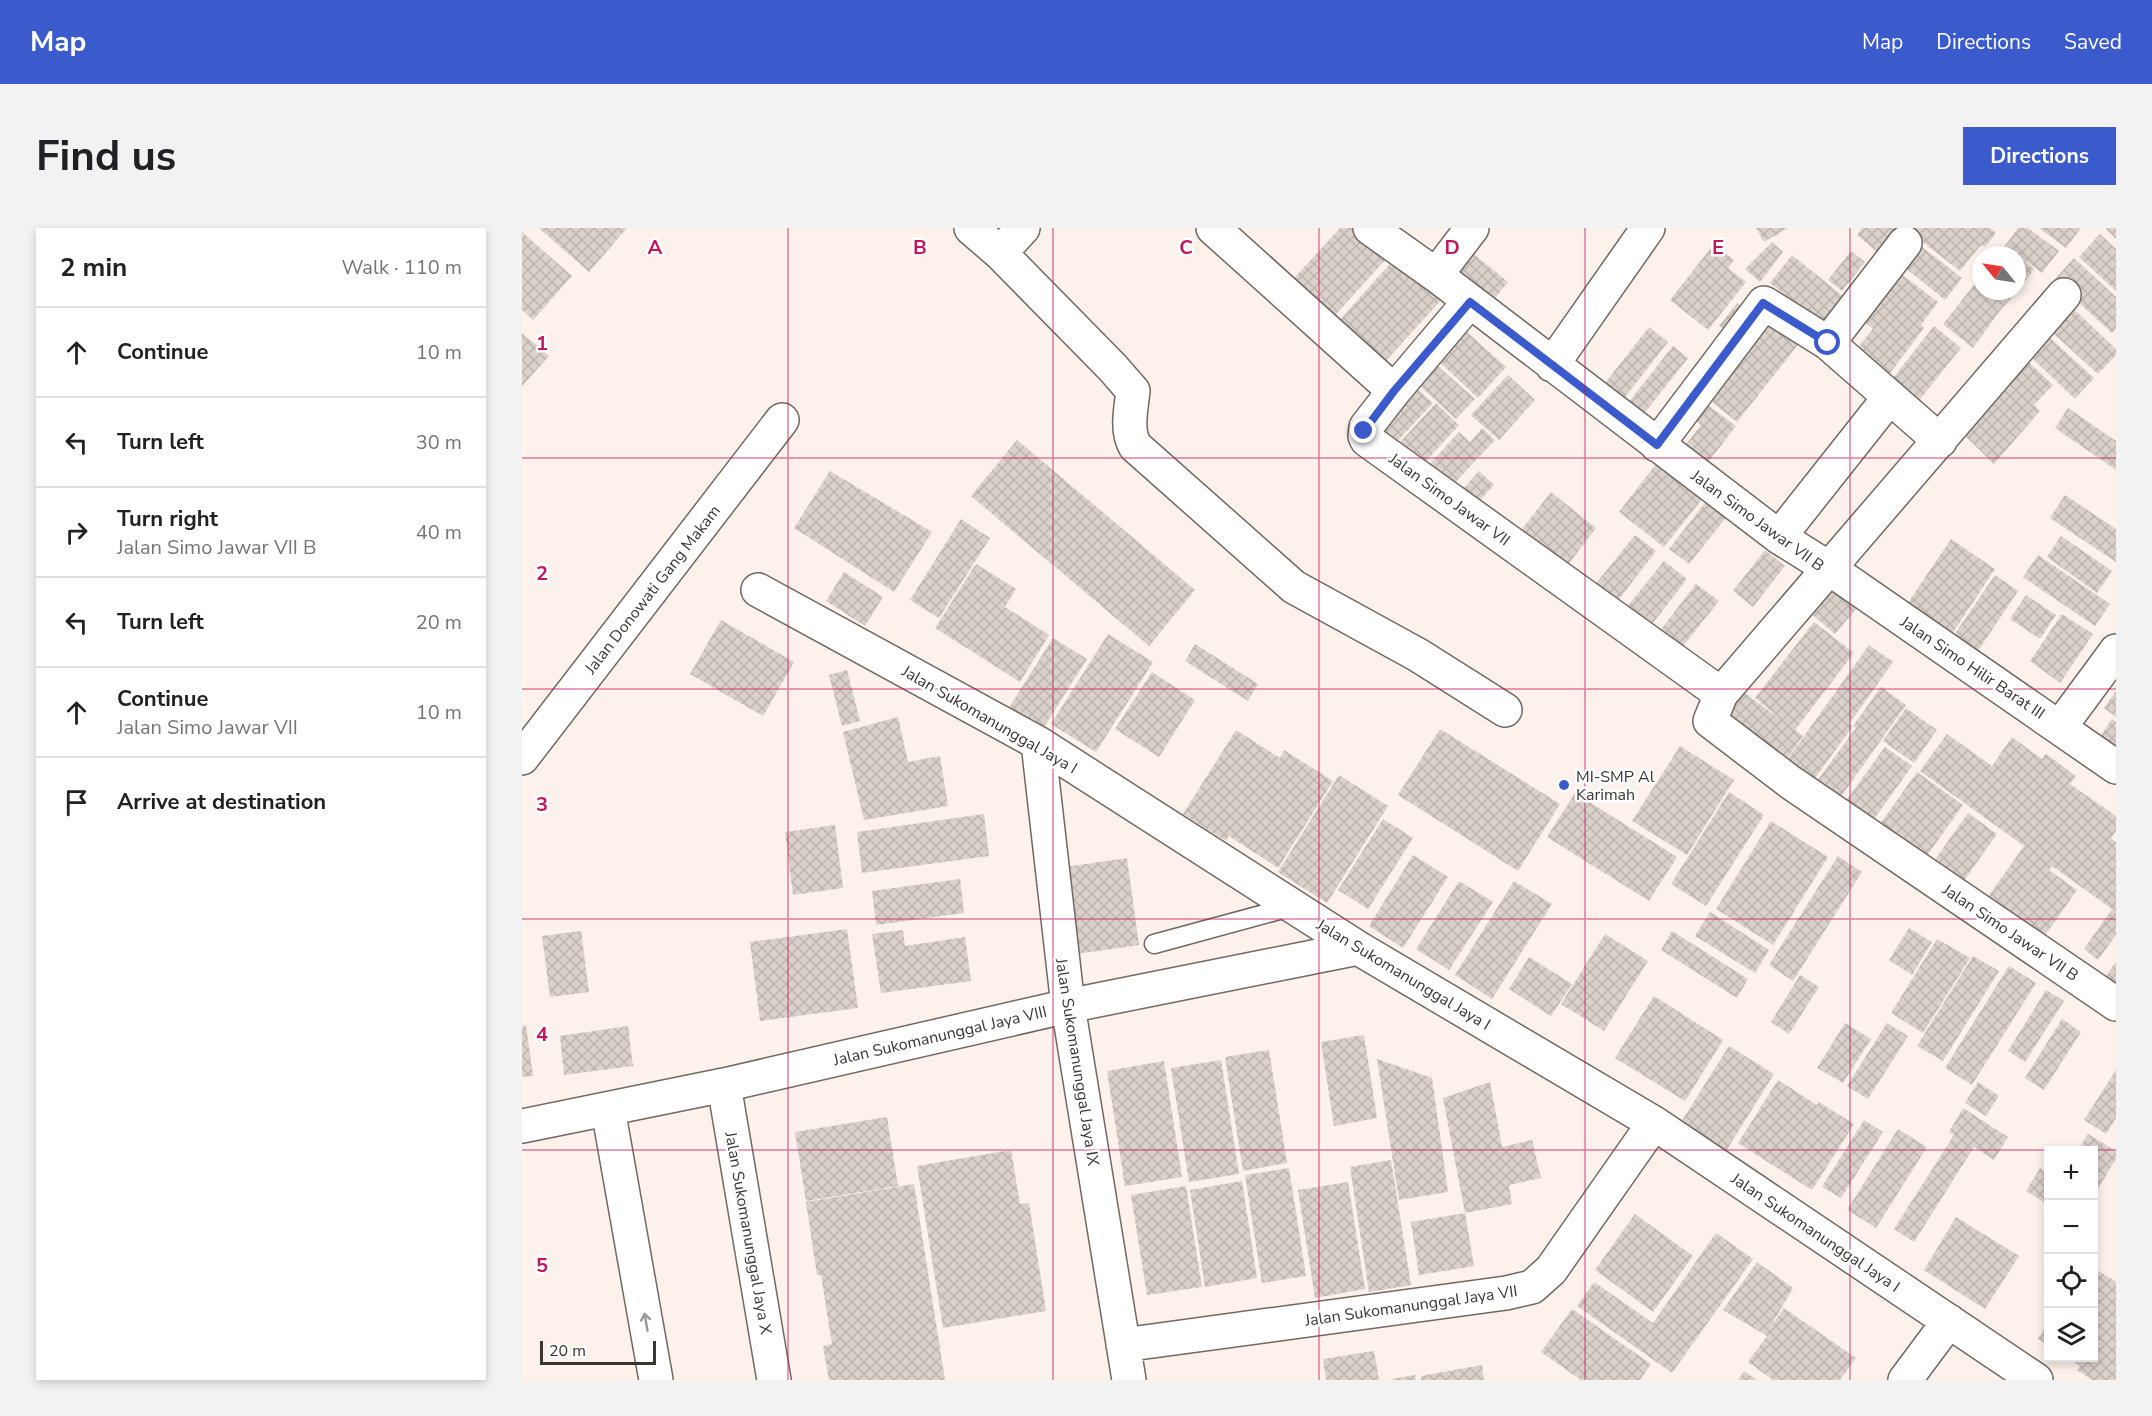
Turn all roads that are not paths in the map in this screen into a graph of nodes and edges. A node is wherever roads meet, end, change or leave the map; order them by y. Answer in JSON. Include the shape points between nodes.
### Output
{"nodes":[{"id":1,"x":971,"y":228,"type":"edge"},
{"id":2,"x":1023,"y":228,"type":"edge"},
{"id":3,"x":1213,"y":228,"type":"edge"},
{"id":4,"x":1370,"y":228,"type":"edge"},
{"id":5,"x":1472,"y":228,"type":"edge"},
{"id":6,"x":1648,"y":228,"type":"edge"},
{"id":7,"x":1905,"y":243,"type":"dead end"},
{"id":8,"x":1000,"y":253,"type":"junction"},
{"id":9,"x":1436,"y":275,"type":"junction"},
{"id":10,"x":2064,"y":295,"type":"dead end"},
{"id":11,"x":1470,"y":302,"type":"junction"},
{"id":12,"x":1828,"y":343,"type":"junction"},
{"id":13,"x":1552,"y":365,"type":"junction"},
{"id":14,"x":1394,"y":391,"type":"junction"},
{"id":15,"x":1888,"y":398,"type":"junction"},
{"id":16,"x":782,"y":420,"type":"dead end"},
{"id":17,"x":1940,"y":441,"type":"junction"},
{"id":18,"x":1657,"y":445,"type":"junction"},
{"id":19,"x":1779,"y":537,"type":"junction"},
{"id":20,"x":1830,"y":569,"type":"junction"},
{"id":21,"x":758,"y":590,"type":"dead end"},
{"id":22,"x":2116,"y":651,"type":"edge"},
{"id":23,"x":1721,"y":694,"type":"junction"},
{"id":24,"x":1505,"y":710,"type":"dead end"},
{"id":25,"x":2060,"y":727,"type":"junction"},
{"id":26,"x":1038,"y":743,"type":"junction"},
{"id":27,"x":522,"y":758,"type":"edge"},
{"id":28,"x":2116,"y":767,"type":"edge"},
{"id":29,"x":1294,"y":906,"type":"junction"},
{"id":30,"x":1154,"y":944,"type":"dead end"},
{"id":31,"x":1358,"y":948,"type":"junction"},
{"id":32,"x":2116,"y":1004,"type":"edge"},
{"id":33,"x":1068,"y":1006,"type":"junction"},
{"id":34,"x":724,"y":1085,"type":"junction"},
{"id":35,"x":608,"y":1109,"type":"junction"},
{"id":36,"x":1654,"y":1123,"type":"junction"},
{"id":37,"x":522,"y":1126,"type":"edge"},
{"id":38,"x":1949,"y":1321,"type":"junction"},
{"id":39,"x":1123,"y":1345,"type":"junction"},
{"id":40,"x":656,"y":1380,"type":"edge"},
{"id":41,"x":774,"y":1380,"type":"edge"},
{"id":42,"x":1129,"y":1380,"type":"edge"},
{"id":43,"x":1905,"y":1380,"type":"edge"},
{"id":44,"x":2036,"y":1380,"type":"edge"}],
"edges":[{"from":1,"to":8,"type":"street"},
{"from":2,"to":8,"type":"street"},
{"from":3,"to":14,"type":"street"},
{"from":4,"to":9,"type":"street","name":"Jalan Simo Jawar VII B"},
{"from":5,"to":9,"type":"street"},
{"from":6,"to":13,"type":"street"},
{"from":7,"to":12,"type":"street"},
{"from":8,"to":24,"type":"street","via":[[1133,391],[1130,428],[1135,446],[1293,587],[1418,655]]},
{"from":9,"to":11,"type":"street","name":"Jalan Simo Jawar VII B"},
{"from":10,"to":17,"type":"street"},
{"from":11,"to":13,"type":"street","name":"Jalan Simo Jawar VII B"},
{"from":11,"to":14,"type":"street","name":"Jalan Simo Jawar VII"},
{"from":12,"to":15,"type":"street"},
{"from":12,"to":18,"type":"street","via":[[1764,303]]},
{"from":13,"to":18,"type":"street","name":"Jalan Simo Jawar VII B"},
{"from":14,"to":23,"type":"street","name":"Jalan Simo Jawar VII","via":[[1366,427],[1367,440]]},
{"from":15,"to":17,"type":"street"},
{"from":15,"to":19,"type":"street"},
{"from":16,"to":27,"type":"street","name":"Jalan Donowati Gang Makam"},
{"from":17,"to":20,"type":"street"},
{"from":18,"to":19,"type":"street","name":"Jalan Simo Jawar VII B"},
{"from":19,"to":20,"type":"street","name":"Jalan Simo Jawar VII B"},
{"from":20,"to":23,"type":"street","name":"Jalan Simo Jawar VII B"},
{"from":20,"to":25,"type":"street","name":"Jalan Simo Hilir Barat III"},
{"from":21,"to":26,"type":"street","name":"Jalan Sukomanunggal Jaya I"},
{"from":22,"to":25,"type":"street"},
{"from":23,"to":32,"type":"street","name":"Jalan Simo Jawar VII B","via":[[1710,718],[1712,724],[1800,789]]},
{"from":25,"to":28,"type":"street","name":"Jalan Simo Hilir Barat III"},
{"from":26,"to":29,"type":"street","name":"Jalan Sukomanunggal Jaya I"},
{"from":26,"to":33,"type":"street","name":"Jalan Sukomanunggal Jaya IX"},
{"from":29,"to":30,"type":"lane"},
{"from":29,"to":31,"type":"street","name":"Jalan Sukomanunggal Jaya I"},
{"from":31,"to":33,"type":"street","name":"Jalan Sukomanunggal Jaya VIII"},
{"from":31,"to":36,"type":"street","name":"Jalan Sukomanunggal Jaya I"},
{"from":33,"to":34,"type":"street","name":"Jalan Sukomanunggal Jaya VIII"},
{"from":33,"to":39,"type":"street","name":"Jalan Sukomanunggal Jaya IX"},
{"from":34,"to":35,"type":"street","name":"Jalan Sukomanunggal Jaya VIII"},
{"from":34,"to":41,"type":"street","name":"Jalan Sukomanunggal Jaya X"},
{"from":35,"to":37,"type":"street","name":"Jalan Sukomanunggal Jaya VIII"},
{"from":40,"to":35,"type":"street","one_way":true},
{"from":36,"to":38,"type":"street","name":"Jalan Sukomanunggal Jaya I"},
{"from":36,"to":39,"type":"street","name":"Jalan Sukomanunggal Jaya VII","via":[[1551,1270],[1533,1287]]},
{"from":38,"to":43,"type":"street"},
{"from":38,"to":44,"type":"street","name":"Jalan Sukomanunggal Jaya I"},
{"from":39,"to":42,"type":"street","name":"Jalan Sukomanunggal Jaya IX"}]}
